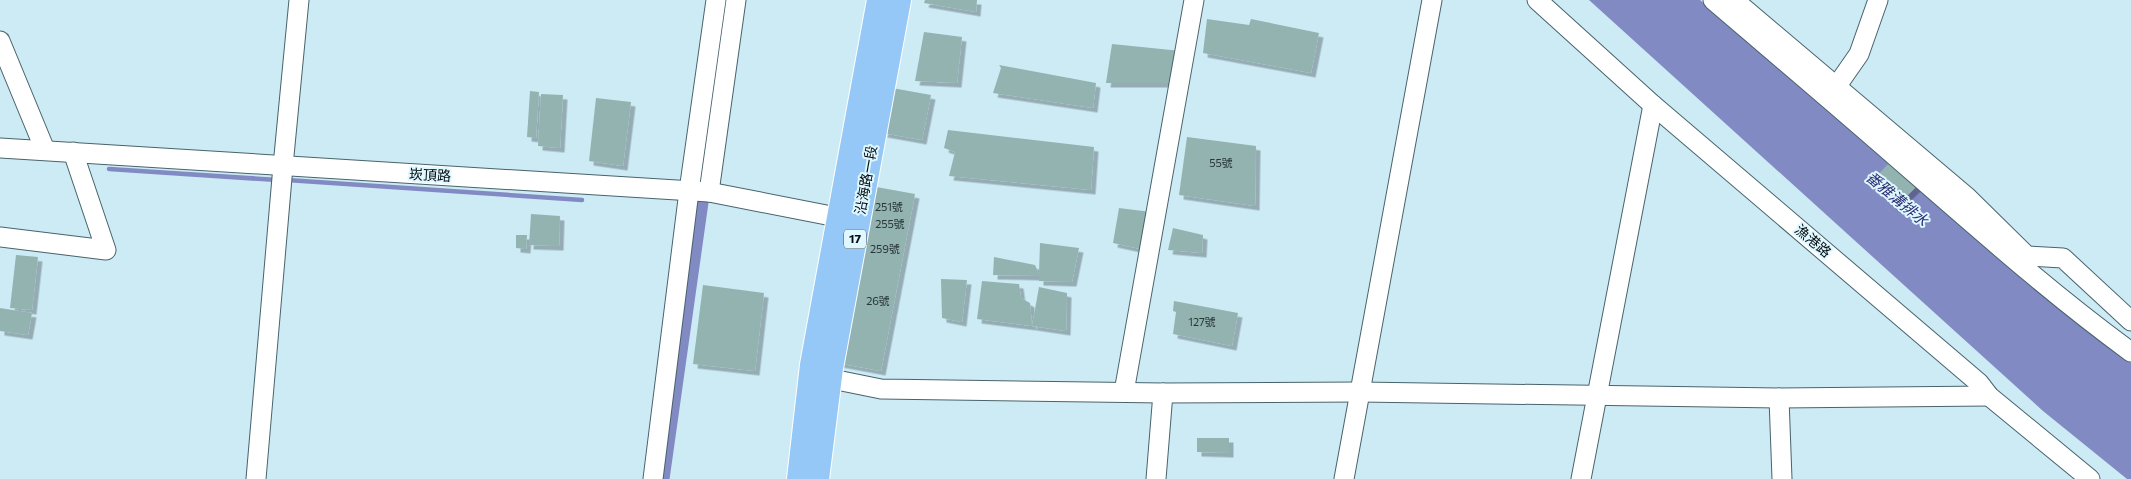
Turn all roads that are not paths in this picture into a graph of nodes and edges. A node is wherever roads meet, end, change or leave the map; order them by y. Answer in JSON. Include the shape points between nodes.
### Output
{"nodes":[{"id":1,"x":299,"y":0,"type":"edge"},
{"id":2,"x":716,"y":0,"type":"edge"},
{"id":3,"x":736,"y":0,"type":"edge"},
{"id":4,"x":879,"y":0,"type":"edge"},
{"id":5,"x":899,"y":0,"type":"edge"},
{"id":6,"x":1194,"y":0,"type":"edge"},
{"id":7,"x":1432,"y":0,"type":"edge"},
{"id":8,"x":1538,"y":0,"type":"edge"},
{"id":9,"x":1713,"y":0,"type":"edge"},
{"id":10,"x":1734,"y":0,"type":"edge"},
{"id":11,"x":1878,"y":0,"type":"edge"},
{"id":12,"x":0,"y":41,"type":"edge"},
{"id":13,"x":1836,"y":96,"type":"junction"},
{"id":14,"x":1652,"y":105,"type":"junction"},
{"id":15,"x":0,"y":148,"type":"edge"},
{"id":16,"x":45,"y":150,"type":"junction"},
{"id":17,"x":73,"y":152,"type":"junction"},
{"id":18,"x":283,"y":166,"type":"junction"},
{"id":19,"x":689,"y":190,"type":"junction"},
{"id":20,"x":709,"y":192,"type":"junction"},
{"id":21,"x":849,"y":219,"type":"junction"},
{"id":22,"x":0,"y":237,"type":"edge"},
{"id":23,"x":2131,"y":321,"type":"edge"},
{"id":24,"x":2131,"y":352,"type":"edge"},
{"id":25,"x":820,"y":377,"type":"junction"},
{"id":26,"x":1124,"y":392,"type":"junction"},
{"id":27,"x":1360,"y":392,"type":"junction"},
{"id":28,"x":1163,"y":393,"type":"junction"},
{"id":29,"x":1597,"y":396,"type":"junction"},
{"id":30,"x":1989,"y":396,"type":"junction"},
{"id":31,"x":1779,"y":398,"type":"junction"},
{"id":32,"x":256,"y":479,"type":"edge"},
{"id":33,"x":653,"y":479,"type":"edge"},
{"id":34,"x":799,"y":479,"type":"edge"},
{"id":35,"x":817,"y":479,"type":"edge"},
{"id":36,"x":1156,"y":479,"type":"edge"},
{"id":37,"x":1344,"y":479,"type":"edge"},
{"id":38,"x":1581,"y":479,"type":"edge"},
{"id":39,"x":1782,"y":479,"type":"edge"},
{"id":40,"x":2090,"y":479,"type":"edge"}],
"edges":[{"from":1,"to":18,"type":"street"},
{"from":2,"to":19,"type":"street"},
{"from":3,"to":20,"type":"street"},
{"from":4,"to":21,"type":"main road","name":"沿海路一段","number":"17"},
{"from":5,"to":21,"type":"main road","name":"沿海路一段","number":"17"},
{"from":6,"to":26,"type":"street"},
{"from":7,"to":27,"type":"street"},
{"from":8,"to":14,"type":"street","name":"漁港路"},
{"from":9,"to":13,"type":"street"},
{"from":10,"to":13,"type":"street"},
{"from":11,"to":13,"type":"street","via":[[1859,54]]},
{"from":12,"to":16,"type":"street"},
{"from":13,"to":23,"type":"street","via":[[1967,197],[2028,256],[2063,258]]},
{"from":13,"to":24,"type":"street","via":[[2039,280]]},
{"from":14,"to":29,"type":"street"},
{"from":14,"to":30,"type":"street","name":"漁港路","via":[[1980,383]]},
{"from":15,"to":16,"type":"street","name":"崁頂路"},
{"from":16,"to":17,"type":"street","name":"崁頂路"},
{"from":17,"to":18,"type":"street","name":"崁頂路"},
{"from":17,"to":22,"type":"street","via":[[106,250]]},
{"from":18,"to":19,"type":"street","name":"崁頂路"},
{"from":18,"to":32,"type":"street"},
{"from":19,"to":20,"type":"street","name":"崁頂路"},
{"from":19,"to":33,"type":"street"},
{"from":20,"to":21,"type":"street","name":"崁頂路"},
{"from":21,"to":25,"type":"main road","name":"沿海路一段","number":"17"},
{"from":25,"to":26,"type":"street","via":[[882,389]]},
{"from":25,"to":34,"type":"main road","name":"沿海路一段","number":"17"},
{"from":25,"to":35,"type":"main road","name":"沿海路一段","number":"17"},
{"from":26,"to":28,"type":"street"},
{"from":27,"to":28,"type":"street"},
{"from":27,"to":29,"type":"street"},
{"from":27,"to":37,"type":"street"},
{"from":28,"to":36,"type":"street"},
{"from":29,"to":31,"type":"street"},
{"from":29,"to":38,"type":"street"},
{"from":30,"to":31,"type":"street"},
{"from":30,"to":40,"type":"street","name":"漁港路"},
{"from":31,"to":39,"type":"street"}]}
